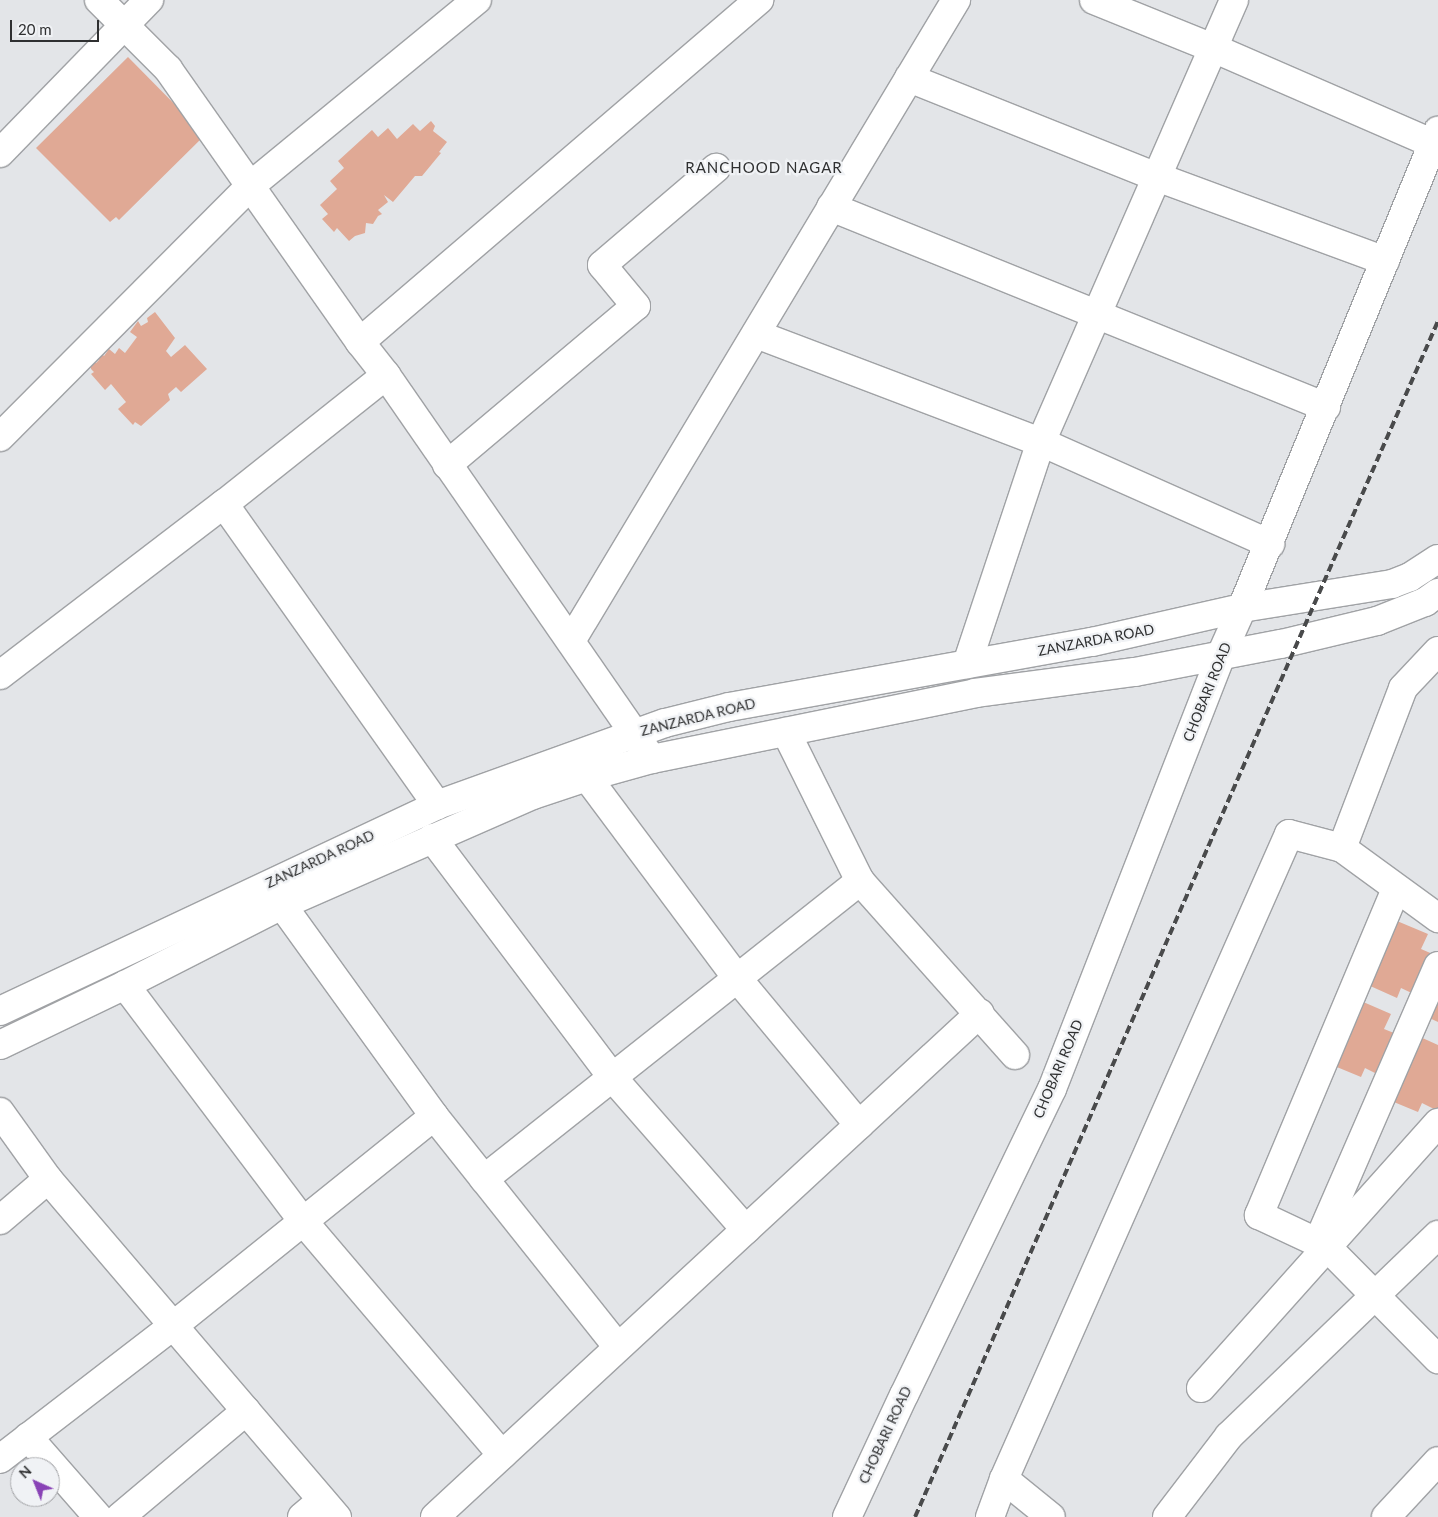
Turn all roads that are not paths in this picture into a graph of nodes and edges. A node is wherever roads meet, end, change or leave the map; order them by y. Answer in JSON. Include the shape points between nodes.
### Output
{"nodes":[{"id":1,"x":100,"y":0,"type":"edge"},
{"id":2,"x":149,"y":0,"type":"edge"},
{"id":3,"x":477,"y":0,"type":"edge"},
{"id":4,"x":758,"y":0,"type":"edge"},
{"id":5,"x":956,"y":0,"type":"edge"},
{"id":6,"x":1094,"y":0,"type":"edge"},
{"id":7,"x":1234,"y":0,"type":"edge"},
{"id":8,"x":124,"y":25,"type":"junction"},
{"id":9,"x":1213,"y":48,"type":"junction"},
{"id":10,"x":909,"y":78,"type":"junction"},
{"id":11,"x":1435,"y":137,"type":"edge"},
{"id":12,"x":0,"y":153,"type":"edge"},
{"id":13,"x":716,"y":168,"type":"dead end"},
{"id":14,"x":1157,"y":177,"type":"junction"},
{"id":15,"x":249,"y":186,"type":"junction"},
{"id":16,"x":831,"y":207,"type":"junction"},
{"id":17,"x":1385,"y":261,"type":"junction"},
{"id":18,"x":1096,"y":316,"type":"junction"},
{"id":19,"x":756,"y":334,"type":"junction"},
{"id":20,"x":360,"y":342,"type":"junction"},
{"id":21,"x":386,"y":375,"type":"junction"},
{"id":22,"x":1326,"y":408,"type":"junction"},
{"id":23,"x":0,"y":437,"type":"edge"},
{"id":24,"x":1041,"y":442,"type":"junction"},
{"id":25,"x":447,"y":465,"type":"junction"},
{"id":26,"x":224,"y":504,"type":"junction"},
{"id":27,"x":1270,"y":544,"type":"junction"},
{"id":28,"x":1438,"y":559,"type":"edge"},
{"id":29,"x":1438,"y":593,"type":"edge"},
{"id":30,"x":1242,"y":608,"type":"junction"},
{"id":31,"x":571,"y":641,"type":"junction"},
{"id":32,"x":1438,"y":651,"type":"edge"},
{"id":33,"x":1221,"y":655,"type":"junction"},
{"id":34,"x":967,"y":664,"type":"junction"},
{"id":35,"x":0,"y":675,"type":"edge"},
{"id":36,"x":786,"y":732,"type":"junction"},
{"id":37,"x":633,"y":733,"type":"junction"},
{"id":38,"x":652,"y":759,"type":"junction"},
{"id":39,"x":587,"y":777,"type":"junction"},
{"id":40,"x":437,"y":805,"type":"junction"},
{"id":41,"x":432,"y":838,"type":"junction"},
{"id":42,"x":1342,"y":848,"type":"junction"},
{"id":43,"x":860,"y":880,"type":"junction"},
{"id":44,"x":1396,"y":889,"type":"junction"},
{"id":45,"x":282,"y":905,"type":"junction"},
{"id":46,"x":1438,"y":918,"type":"edge"},
{"id":47,"x":1438,"y":966,"type":"edge"},
{"id":48,"x":737,"y":978,"type":"junction"},
{"id":49,"x":124,"y":985,"type":"junction"},
{"id":50,"x":0,"y":1011,"type":"edge"},
{"id":51,"x":980,"y":1013,"type":"junction"},
{"id":52,"x":0,"y":1045,"type":"edge"},
{"id":53,"x":1016,"y":1055,"type":"dead end"},
{"id":54,"x":612,"y":1077,"type":"junction"},
{"id":55,"x":0,"y":1112,"type":"edge"},
{"id":56,"x":434,"y":1116,"type":"junction"},
{"id":57,"x":1438,"y":1122,"type":"edge"},
{"id":58,"x":859,"y":1125,"type":"junction"},
{"id":59,"x":48,"y":1179,"type":"junction"},
{"id":60,"x":484,"y":1179,"type":"junction"},
{"id":61,"x":0,"y":1220,"type":"edge"},
{"id":62,"x":303,"y":1221,"type":"junction"},
{"id":63,"x":746,"y":1230,"type":"junction"},
{"id":64,"x":1438,"y":1235,"type":"edge"},
{"id":65,"x":1323,"y":1245,"type":"junction"},
{"id":66,"x":1375,"y":1296,"type":"junction"},
{"id":67,"x":174,"y":1326,"type":"junction"},
{"id":68,"x":618,"y":1347,"type":"junction"},
{"id":69,"x":1438,"y":1359,"type":"edge"},
{"id":70,"x":1201,"y":1388,"type":"dead end"},
{"id":71,"x":246,"y":1411,"type":"junction"},
{"id":72,"x":28,"y":1437,"type":"junction"},
{"id":73,"x":502,"y":1455,"type":"junction"},
{"id":74,"x":0,"y":1459,"type":"edge"},
{"id":75,"x":1438,"y":1461,"type":"edge"},
{"id":76,"x":1004,"y":1479,"type":"junction"},
{"id":77,"x":320,"y":1511,"type":"edge"},
{"id":78,"x":98,"y":1517,"type":"edge"},
{"id":79,"x":120,"y":1517,"type":"edge"},
{"id":80,"x":435,"y":1517,"type":"edge"},
{"id":81,"x":847,"y":1517,"type":"edge"},
{"id":82,"x":990,"y":1517,"type":"edge"},
{"id":83,"x":1051,"y":1517,"type":"edge"},
{"id":84,"x":1167,"y":1517,"type":"edge"},
{"id":85,"x":1386,"y":1517,"type":"edge"}],
"edges":[{"from":1,"to":8,"type":"street"},
{"from":2,"to":8,"type":"street"},
{"from":3,"to":15,"type":"street"},
{"from":4,"to":20,"type":"street"},
{"from":5,"to":10,"type":"street"},
{"from":6,"to":9,"type":"street"},
{"from":7,"to":9,"type":"street"},
{"from":8,"to":12,"type":"street"},
{"from":8,"to":15,"type":"street","via":[[168,69]]},
{"from":9,"to":11,"type":"street"},
{"from":9,"to":14,"type":"street"},
{"from":10,"to":14,"type":"street"},
{"from":10,"to":16,"type":"street"},
{"from":11,"to":17,"type":"street","name":"CHOBARI ROAD"},
{"from":13,"to":25,"type":"street","via":[[602,265],[636,306]]},
{"from":14,"to":17,"type":"street"},
{"from":14,"to":18,"type":"street"},
{"from":15,"to":20,"type":"street"},
{"from":15,"to":23,"type":"street"},
{"from":16,"to":18,"type":"street"},
{"from":16,"to":19,"type":"street"},
{"from":17,"to":22,"type":"street","name":"CHOBARI ROAD"},
{"from":18,"to":22,"type":"street"},
{"from":18,"to":24,"type":"street"},
{"from":19,"to":24,"type":"street"},
{"from":19,"to":31,"type":"street"},
{"from":20,"to":21,"type":"street"},
{"from":21,"to":25,"type":"street"},
{"from":21,"to":26,"type":"street"},
{"from":22,"to":27,"type":"street","name":"CHOBARI ROAD"},
{"from":24,"to":27,"type":"street"},
{"from":24,"to":34,"type":"street"},
{"from":25,"to":31,"type":"street"},
{"from":26,"to":35,"type":"street"},
{"from":26,"to":40,"type":"street"},
{"from":27,"to":30,"type":"street","name":"CHOBARI ROAD"},
{"from":28,"to":30,"type":"street","name":"ZANZARDA ROAD","via":[[1392,584]]},
{"from":29,"to":33,"type":"street","via":[[1425,602],[1377,621]]},
{"from":30,"to":33,"type":"street","name":"CHOBARI ROAD"},
{"from":30,"to":34,"type":"street","name":"ZANZARDA ROAD","via":[[1092,642]]},
{"from":31,"to":37,"type":"street"},
{"from":32,"to":42,"type":"street","via":[[1403,688]]},
{"from":33,"to":36,"type":"street","via":[[1135,672],[975,693]]},
{"from":33,"to":81,"type":"street","name":"CHOBARI ROAD","via":[[1052,1089]]},
{"from":34,"to":37,"type":"street","name":"ZANZARDA ROAD","via":[[729,708],[665,722]]},
{"from":36,"to":38,"type":"street"},
{"from":36,"to":43,"type":"street"},
{"from":37,"to":38,"type":"street"},
{"from":37,"to":40,"type":"street","name":"ZANZARDA ROAD"},
{"from":38,"to":39,"type":"street"},
{"from":39,"to":41,"type":"street","via":[[533,795]]},
{"from":39,"to":48,"type":"street"},
{"from":40,"to":50,"type":"street","name":"ZANZARDA ROAD"},
{"from":41,"to":45,"type":"street"},
{"from":41,"to":54,"type":"street"},
{"from":42,"to":44,"type":"street"},
{"from":42,"to":76,"type":"street","via":[[1289,834]]},
{"from":43,"to":48,"type":"street"},
{"from":43,"to":51,"type":"street"},
{"from":44,"to":46,"type":"street"},
{"from":44,"to":65,"type":"street","via":[[1259,1215]]},
{"from":45,"to":49,"type":"street"},
{"from":45,"to":56,"type":"street"},
{"from":47,"to":65,"type":"street"},
{"from":48,"to":54,"type":"street"},
{"from":48,"to":58,"type":"street"},
{"from":49,"to":52,"type":"street"},
{"from":49,"to":62,"type":"street"},
{"from":51,"to":53,"type":"street"},
{"from":51,"to":58,"type":"street"},
{"from":54,"to":60,"type":"street"},
{"from":54,"to":63,"type":"street"},
{"from":55,"to":59,"type":"street"},
{"from":56,"to":60,"type":"street"},
{"from":56,"to":62,"type":"street"},
{"from":57,"to":65,"type":"street"},
{"from":58,"to":63,"type":"street"},
{"from":59,"to":61,"type":"street"},
{"from":59,"to":67,"type":"street"},
{"from":60,"to":68,"type":"street"},
{"from":62,"to":67,"type":"street"},
{"from":62,"to":73,"type":"street"},
{"from":63,"to":68,"type":"street"},
{"from":64,"to":66,"type":"street"},
{"from":65,"to":66,"type":"street"},
{"from":65,"to":70,"type":"street"},
{"from":66,"to":69,"type":"street"},
{"from":66,"to":84,"type":"street","via":[[1230,1436]]},
{"from":67,"to":71,"type":"street"},
{"from":67,"to":72,"type":"street"},
{"from":68,"to":73,"type":"street"},
{"from":71,"to":77,"type":"street"},
{"from":71,"to":79,"type":"street"},
{"from":72,"to":74,"type":"street"},
{"from":72,"to":78,"type":"street"},
{"from":73,"to":80,"type":"street"},
{"from":75,"to":85,"type":"street"},
{"from":76,"to":82,"type":"street"},
{"from":76,"to":83,"type":"street"}]}
